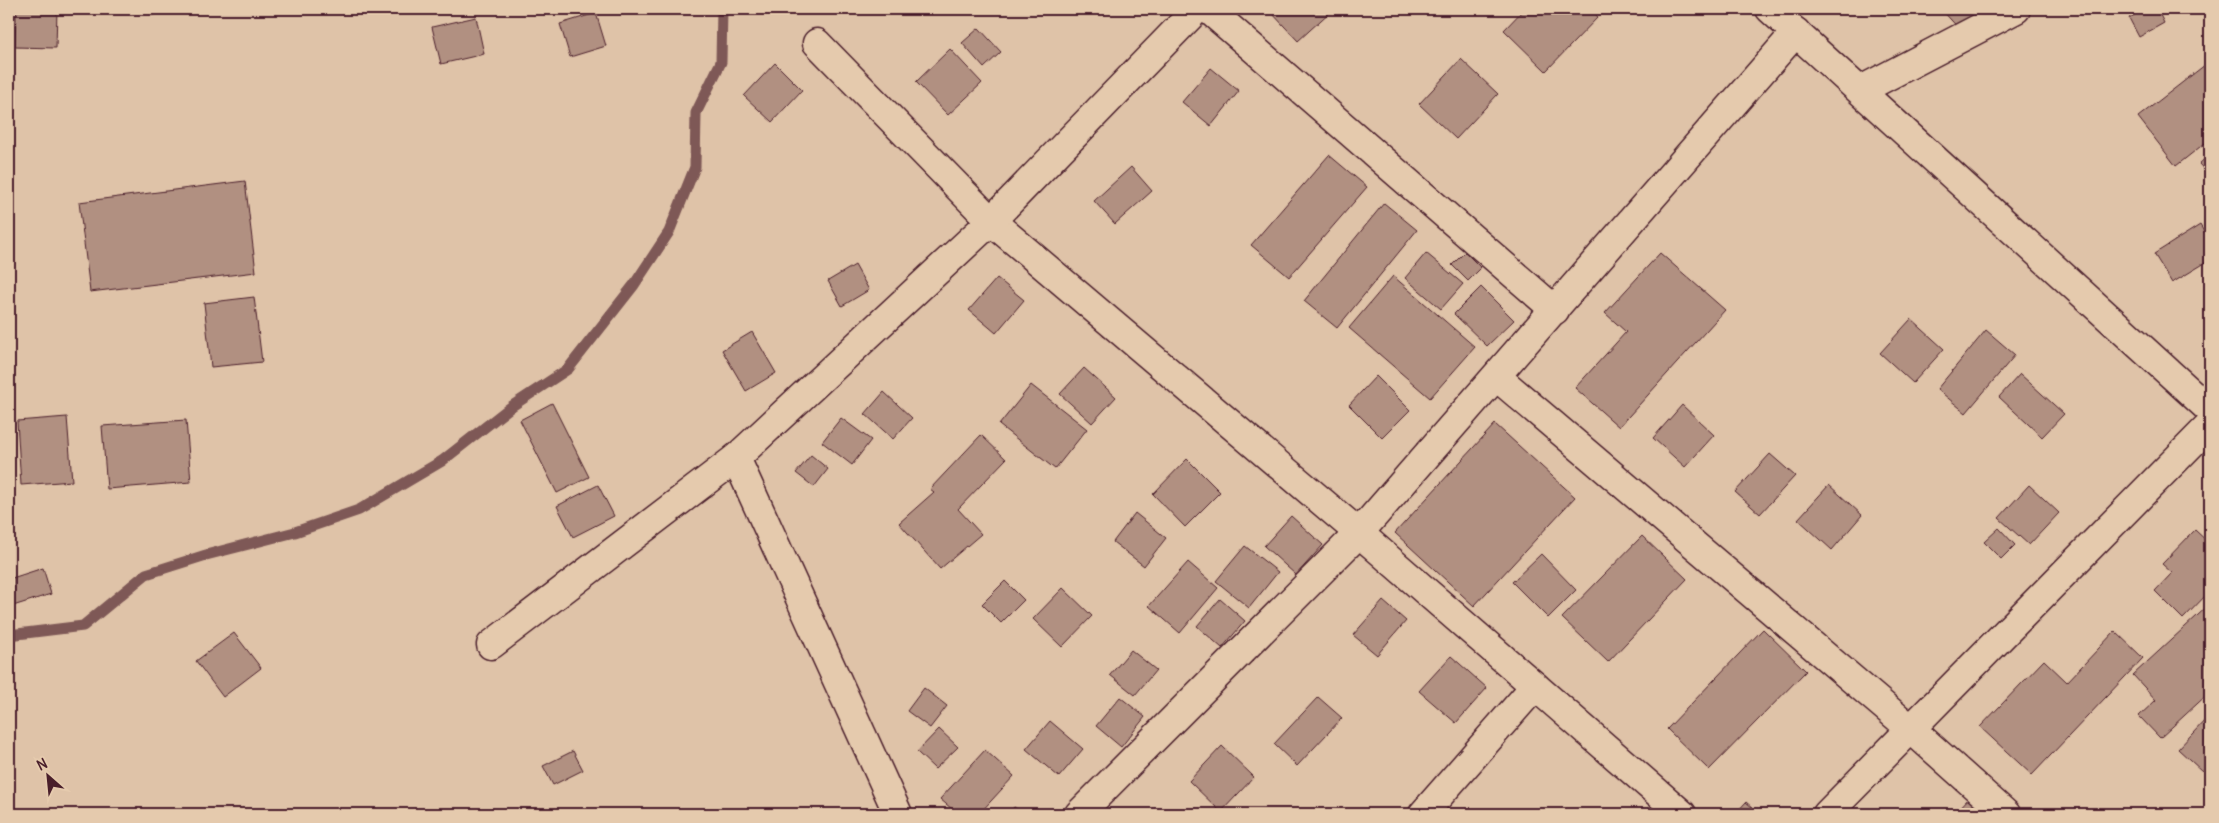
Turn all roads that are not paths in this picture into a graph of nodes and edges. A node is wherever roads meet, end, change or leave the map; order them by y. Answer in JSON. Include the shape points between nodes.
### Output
{"nodes":[{"id":1,"x":1196,"y":9,"type":"edge"},
{"id":2,"x":1208,"y":9,"type":"edge"},
{"id":3,"x":1770,"y":9,"type":"edge"},
{"id":4,"x":2016,"y":9,"type":"edge"},
{"id":5,"x":1796,"y":32,"type":"junction"},
{"id":6,"x":817,"y":43,"type":"dead end"},
{"id":7,"x":1861,"y":90,"type":"junction"},
{"id":8,"x":991,"y":221,"type":"junction"},
{"id":9,"x":1555,"y":310,"type":"junction"},
{"id":10,"x":1497,"y":376,"type":"junction"},
{"id":11,"x":2210,"y":410,"type":"edge"},
{"id":12,"x":2210,"y":425,"type":"edge"},
{"id":13,"x":736,"y":458,"type":"junction"},
{"id":14,"x":1359,"y":533,"type":"junction"},
{"id":15,"x":491,"y":645,"type":"dead end"},
{"id":16,"x":1535,"y":686,"type":"junction"},
{"id":17,"x":1911,"y":729,"type":"junction"},
{"id":18,"x":898,"y":814,"type":"edge"},
{"id":19,"x":1079,"y":814,"type":"edge"},
{"id":20,"x":1423,"y":814,"type":"edge"},
{"id":21,"x":1682,"y":814,"type":"edge"},
{"id":22,"x":1827,"y":814,"type":"edge"},
{"id":23,"x":2006,"y":814,"type":"edge"}],
"edges":[{"from":1,"to":8,"type":"main road"},
{"from":2,"to":9,"type":"main road"},
{"from":3,"to":5,"type":"main road"},
{"from":4,"to":7,"type":"main road"},
{"from":5,"to":7,"type":"main road"},
{"from":5,"to":9,"type":"main road"},
{"from":6,"to":8,"type":"main road"},
{"from":7,"to":11,"type":"main road"},
{"from":8,"to":13,"type":"main road"},
{"from":8,"to":14,"type":"main road"},
{"from":9,"to":10,"type":"main road"},
{"from":10,"to":14,"type":"main road"},
{"from":10,"to":17,"type":"main road"},
{"from":12,"to":17,"type":"main road"},
{"from":13,"to":15,"type":"main road"},
{"from":13,"to":18,"type":"main road"},
{"from":14,"to":16,"type":"main road"},
{"from":14,"to":19,"type":"main road"},
{"from":16,"to":20,"type":"main road"},
{"from":16,"to":21,"type":"main road"},
{"from":17,"to":22,"type":"main road"},
{"from":17,"to":23,"type":"main road"}]}
